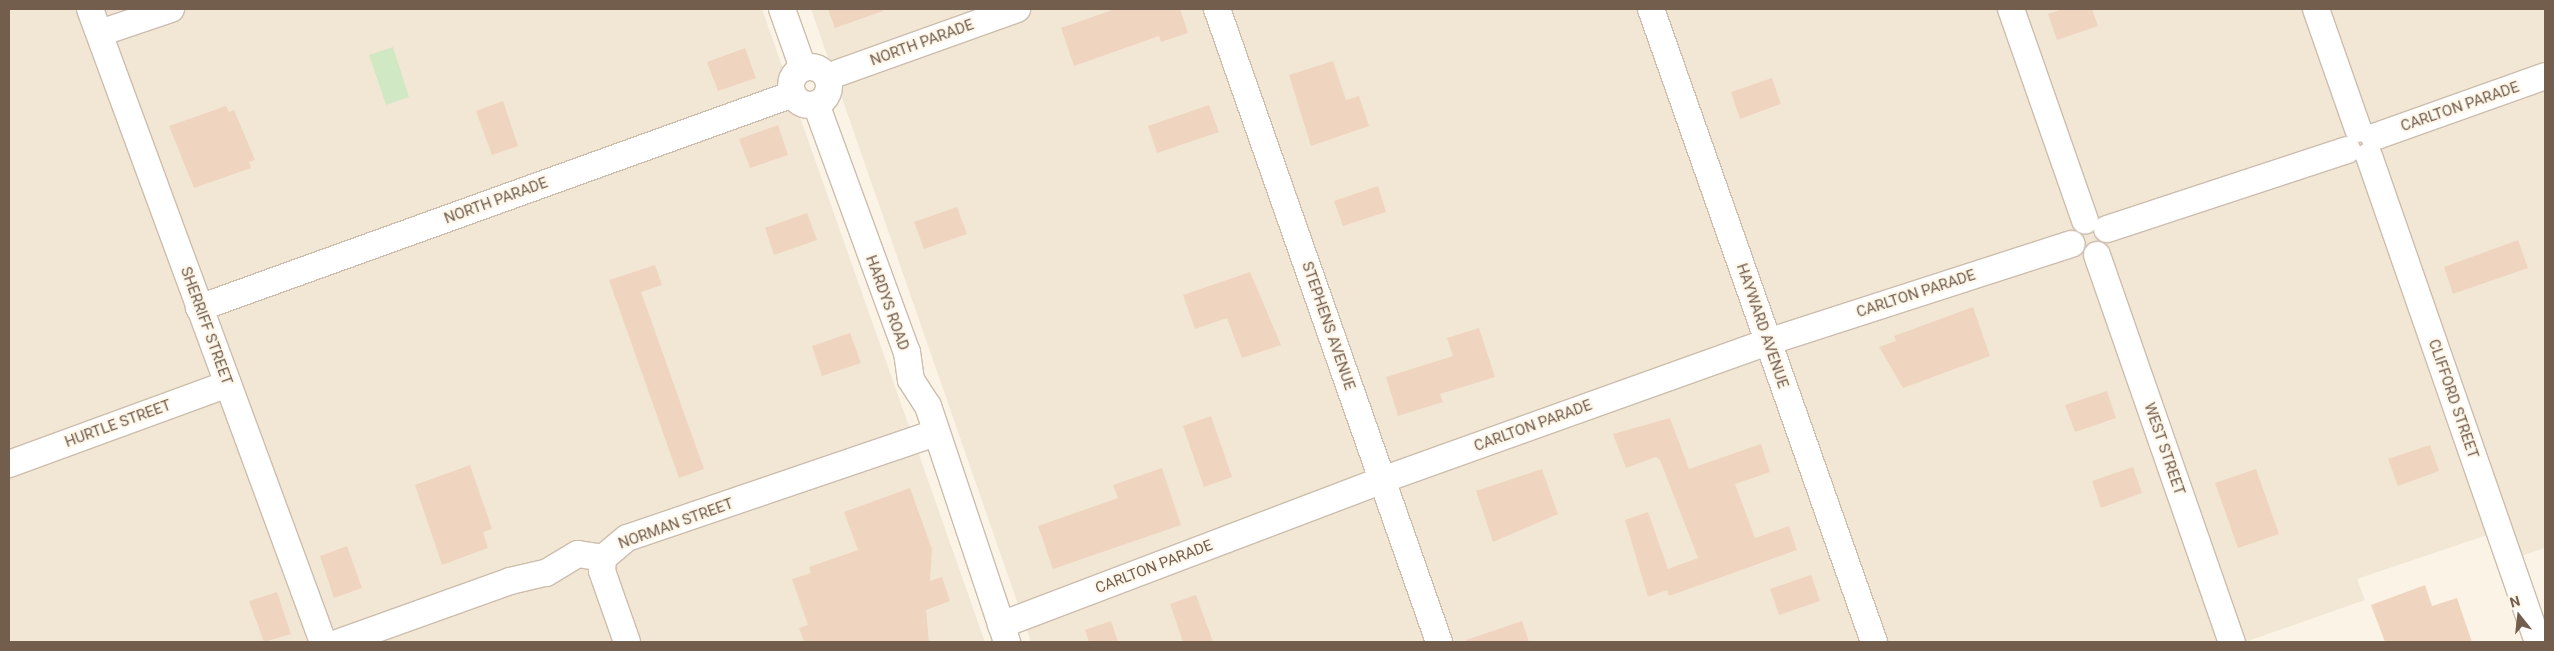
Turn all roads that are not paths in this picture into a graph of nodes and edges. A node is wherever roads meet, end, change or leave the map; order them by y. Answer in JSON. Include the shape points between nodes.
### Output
{"nodes":[{"id":1,"x":90,"y":9,"type":"edge"},
{"id":2,"x":171,"y":9,"type":"edge"},
{"id":3,"x":782,"y":9,"type":"edge"},
{"id":4,"x":1017,"y":9,"type":"edge"},
{"id":5,"x":1217,"y":9,"type":"edge"},
{"id":6,"x":1650,"y":9,"type":"edge"},
{"id":7,"x":2010,"y":9,"type":"edge"},
{"id":8,"x":2316,"y":9,"type":"edge"},
{"id":9,"x":100,"y":32,"type":"junction"},
{"id":10,"x":803,"y":68,"type":"junction"},
{"id":11,"x":2545,"y":76,"type":"edge"},
{"id":12,"x":827,"y":77,"type":"junction"},
{"id":13,"x":804,"y":99,"type":"junction"},
{"id":14,"x":2362,"y":143,"type":"junction"},
{"id":15,"x":2096,"y":224,"type":"junction"},
{"id":16,"x":2072,"y":244,"type":"junction"},
{"id":17,"x":2097,"y":256,"type":"junction"},
{"id":18,"x":199,"y":308,"type":"junction"},
{"id":19,"x":1768,"y":342,"type":"junction"},
{"id":20,"x":228,"y":384,"type":"junction"},
{"id":21,"x":934,"y":434,"type":"junction"},
{"id":22,"x":9,"y":464,"type":"edge"},
{"id":23,"x":1382,"y":480,"type":"junction"},
{"id":24,"x":603,"y":558,"type":"junction"},
{"id":25,"x":1004,"y":633,"type":"edge"},
{"id":26,"x":323,"y":642,"type":"edge"},
{"id":27,"x":340,"y":642,"type":"edge"},
{"id":28,"x":627,"y":642,"type":"edge"},
{"id":29,"x":1439,"y":642,"type":"edge"},
{"id":30,"x":1874,"y":642,"type":"edge"},
{"id":31,"x":2232,"y":642,"type":"edge"},
{"id":32,"x":2538,"y":642,"type":"edge"}],
"edges":[{"from":1,"to":9,"type":"street","name":"SHERRIFF STREET"},
{"from":2,"to":9,"type":"street"},
{"from":3,"to":10,"type":"street"},
{"from":4,"to":12,"type":"street","name":"NORTH PARADE"},
{"from":5,"to":23,"type":"street","name":"STEPHENS AVENUE"},
{"from":6,"to":19,"type":"street","name":"HAYWARD AVENUE"},
{"from":7,"to":15,"type":"street"},
{"from":8,"to":14,"type":"street","name":"CLIFFORD STREET"},
{"from":9,"to":18,"type":"street","name":"SHERRIFF STREET"},
{"from":10,"to":12,"type":"street","via":[[821,70]]},
{"from":10,"to":13,"type":"street","via":[[792,79]]},
{"from":11,"to":14,"type":"street","name":"CARLTON PARADE"},
{"from":12,"to":13,"type":"street","via":[[827,93]]},
{"from":13,"to":18,"type":"street","name":"NORTH PARADE"},
{"from":13,"to":21,"type":"street","name":"HARDYS ROAD","via":[[907,352],[911,380],[928,406]]},
{"from":14,"to":15,"type":"street","name":"CARLTON PARADE"},
{"from":14,"to":32,"type":"street","name":"CLIFFORD STREET"},
{"from":15,"to":16,"type":"street","via":[[2075,226]]},
{"from":15,"to":17,"type":"street","via":[[2108,244]]},
{"from":16,"to":17,"type":"street","via":[[2082,255]]},
{"from":16,"to":19,"type":"street","name":"CARLTON PARADE"},
{"from":17,"to":31,"type":"street","name":"WEST STREET"},
{"from":18,"to":20,"type":"street","name":"SHERRIFF STREET"},
{"from":19,"to":23,"type":"street","name":"CARLTON PARADE"},
{"from":19,"to":30,"type":"street","name":"HAYWARD AVENUE"},
{"from":20,"to":22,"type":"street","name":"HURTLE STREET"},
{"from":20,"to":26,"type":"street","name":"SHERRIFF STREET"},
{"from":21,"to":24,"type":"street","name":"NORMAN STREET","via":[[627,538]]},
{"from":21,"to":25,"type":"street","name":"HARDYS ROAD"},
{"from":23,"to":25,"type":"street","name":"CARLTON PARADE"},
{"from":23,"to":29,"type":"street","name":"STEPHENS AVENUE"},
{"from":24,"to":27,"type":"street","name":"NORMAN STREET","via":[[578,554],[546,573],[510,581]]},
{"from":24,"to":28,"type":"street","via":[[602,571]]}]}
